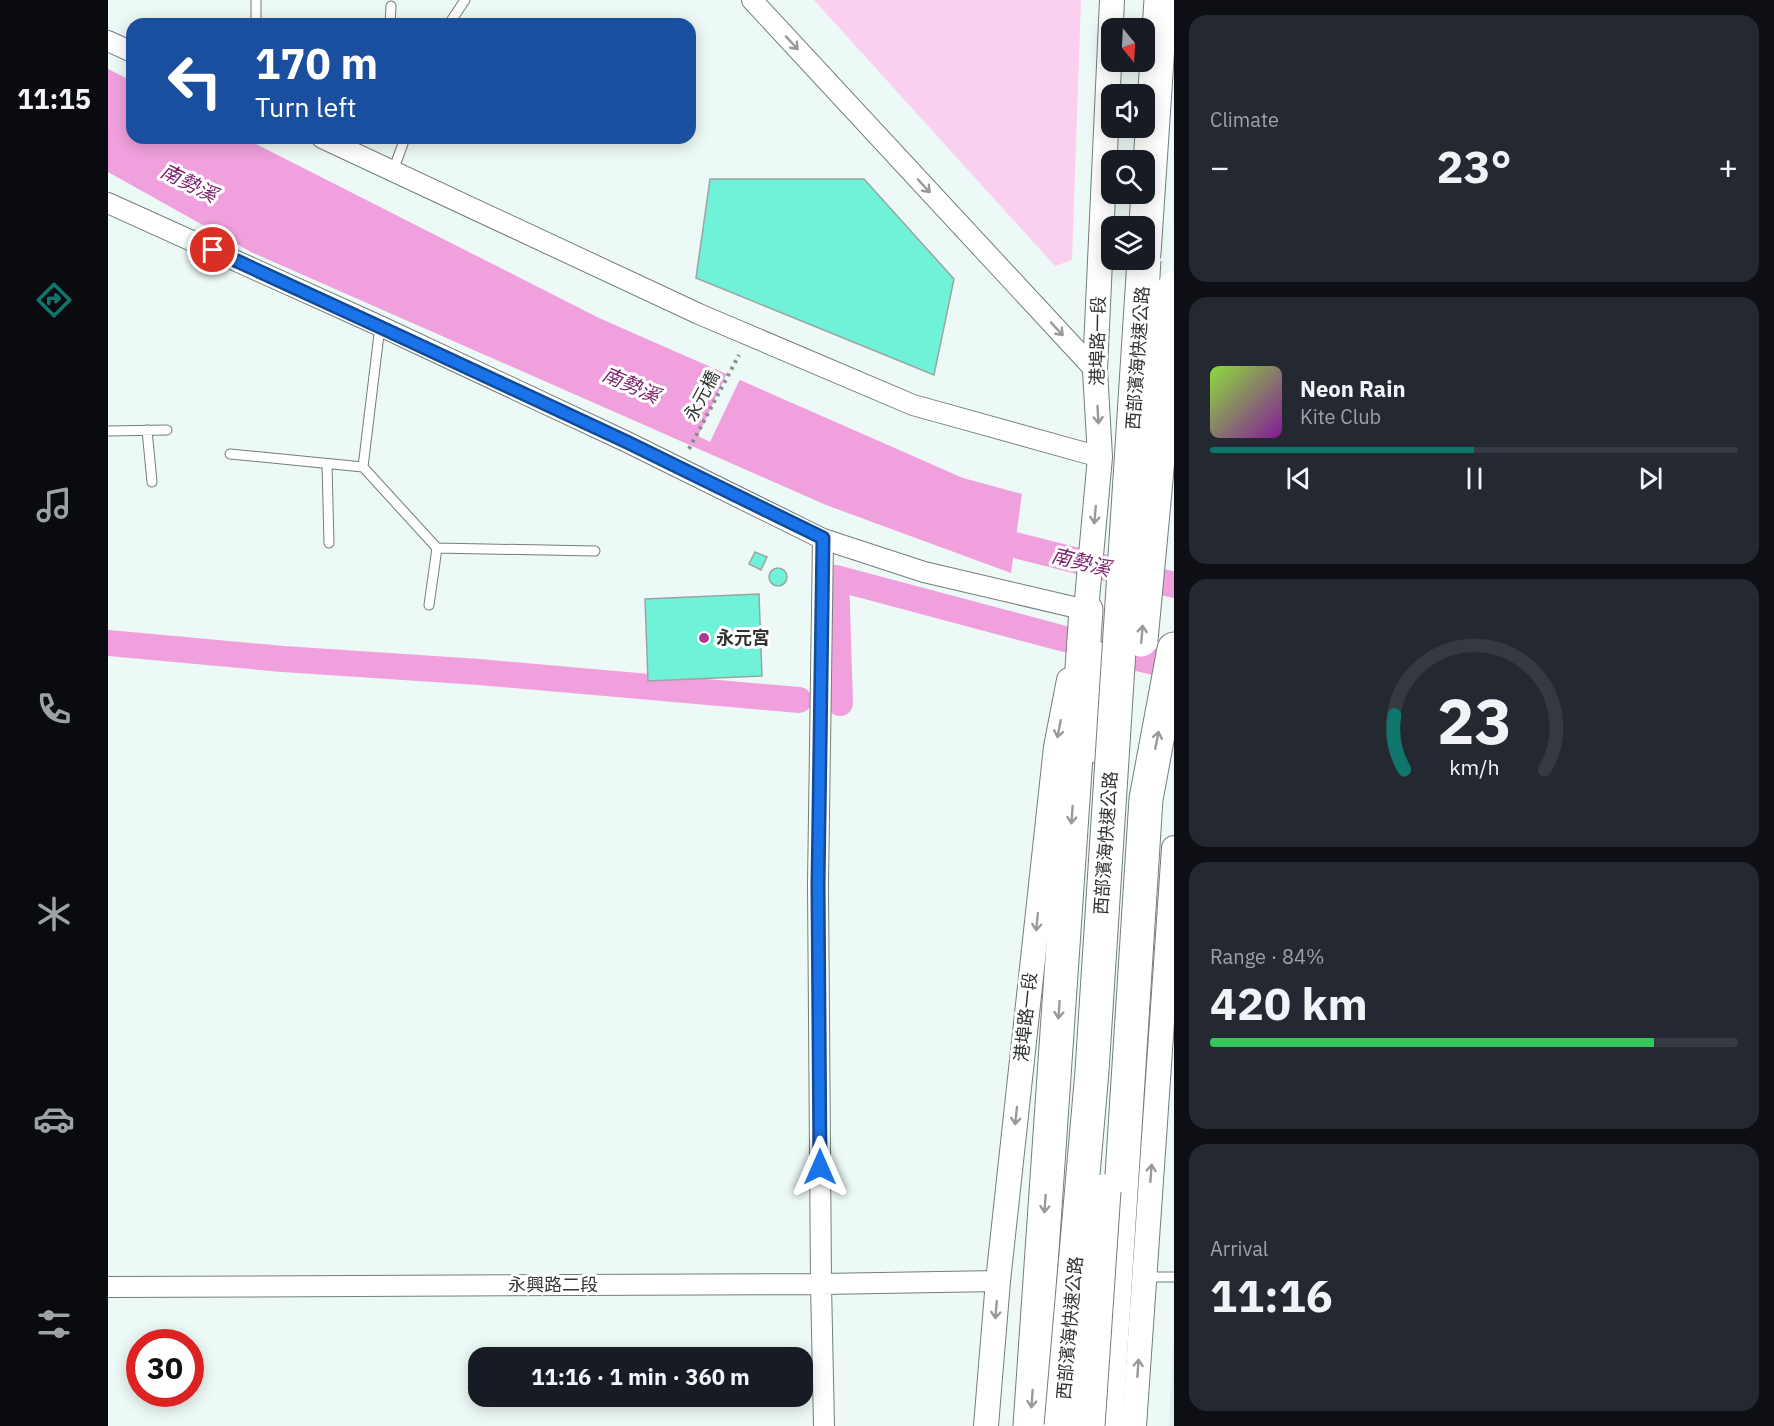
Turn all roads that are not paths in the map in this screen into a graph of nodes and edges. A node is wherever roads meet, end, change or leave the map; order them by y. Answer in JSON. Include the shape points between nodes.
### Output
{"nodes":[{"id":1,"x":256,"y":0,"type":"edge"},
{"id":2,"x":465,"y":0,"type":"edge"},
{"id":3,"x":752,"y":0,"type":"edge"},
{"id":4,"x":1112,"y":0,"type":"edge"},
{"id":5,"x":1161,"y":0,"type":"edge"},
{"id":6,"x":391,"y":6,"type":"dead end"},
{"id":7,"x":256,"y":18,"type":"edge"},
{"id":8,"x":390,"y":18,"type":"edge"},
{"id":9,"x":453,"y":18,"type":"edge"},
{"id":10,"x":108,"y":41,"type":"edge"},
{"id":11,"x":126,"y":49,"type":"edge"},
{"id":12,"x":335,"y":144,"type":"edge"},
{"id":13,"x":403,"y":144,"type":"edge"},
{"id":14,"x":393,"y":171,"type":"junction"},
{"id":15,"x":108,"y":203,"type":"edge"},
{"id":16,"x":1146,"y":216,"type":"edge"},
{"id":17,"x":1143,"y":270,"type":"edge"},
{"id":18,"x":1174,"y":288,"type":"edge"},
{"id":19,"x":380,"y":327,"type":"junction"},
{"id":20,"x":1174,"y":369,"type":"edge"},
{"id":21,"x":1095,"y":370,"type":"junction"},
{"id":22,"x":147,"y":430,"type":"junction"},
{"id":23,"x":167,"y":430,"type":"dead end"},
{"id":24,"x":108,"y":431,"type":"edge"},
{"id":25,"x":230,"y":454,"type":"dead end"},
{"id":26,"x":1100,"y":457,"type":"junction"},
{"id":27,"x":327,"y":464,"type":"junction"},
{"id":28,"x":363,"y":467,"type":"junction"},
{"id":29,"x":152,"y":482,"type":"dead end"},
{"id":30,"x":823,"y":538,"type":"junction"},
{"id":31,"x":329,"y":543,"type":"dead end"},
{"id":32,"x":437,"y":548,"type":"junction"},
{"id":33,"x":595,"y":551,"type":"dead end"},
{"id":34,"x":429,"y":605,"type":"dead end"},
{"id":35,"x":1086,"y":610,"type":"junction"},
{"id":36,"x":1174,"y":649,"type":"edge"},
{"id":37,"x":1174,"y":848,"type":"edge"},
{"id":38,"x":1097,"y":852,"type":"junction"},
{"id":39,"x":1144,"y":1277,"type":"junction"},
{"id":40,"x":1174,"y":1277,"type":"edge"},
{"id":41,"x":998,"y":1281,"type":"junction"},
{"id":42,"x":821,"y":1284,"type":"junction"},
{"id":43,"x":108,"y":1287,"type":"edge"},
{"id":44,"x":824,"y":1426,"type":"edge"},
{"id":45,"x":986,"y":1426,"type":"edge"},
{"id":46,"x":1030,"y":1426,"type":"edge"},
{"id":47,"x":1063,"y":1426,"type":"edge"},
{"id":48,"x":1088,"y":1426,"type":"edge"},
{"id":49,"x":1106,"y":1426,"type":"edge"},
{"id":50,"x":1134,"y":1426,"type":"edge"}],
"edges":[{"from":1,"to":7,"type":"lane"},
{"from":2,"to":9,"type":"lane"},
{"from":3,"to":21,"type":"street","one_way":true},
{"from":4,"to":21,"type":"street","name":"港埠路一段"},
{"from":5,"to":16,"type":"highway"},
{"from":6,"to":8,"type":"lane"},
{"from":10,"to":11,"type":"street"},
{"from":12,"to":14,"type":"street"},
{"from":13,"to":14,"type":"lane"},
{"from":14,"to":26,"type":"street","via":[[699,314],[913,405]]},
{"from":15,"to":19,"type":"street"},
{"from":17,"to":47,"type":"highway","name":"西部濱海快速公路","bridge":true,"via":[[1092,1071]]},
{"from":48,"to":18,"type":"highway","name":"西部濱海快速公路","one_way":true,"bridge":true,"via":[[1137,686]]},
{"from":19,"to":28,"type":"lane"},
{"from":19,"to":30,"type":"street"},
{"from":20,"to":38,"type":"street","name":"港埠路一段","via":[[1162,385],[1121,517]]},
{"from":21,"to":26,"type":"street","name":"港埠路一段","one_way":true},
{"from":22,"to":23,"type":"lane"},
{"from":22,"to":24,"type":"lane"},
{"from":22,"to":29,"type":"lane"},
{"from":25,"to":27,"type":"lane"},
{"from":26,"to":35,"type":"street","name":"港埠路一段","one_way":true},
{"from":27,"to":28,"type":"lane"},
{"from":27,"to":31,"type":"lane"},
{"from":28,"to":32,"type":"lane"},
{"from":30,"to":35,"type":"street","via":[[924,572]]},
{"from":30,"to":42,"type":"street","via":[[818,885]]},
{"from":32,"to":33,"type":"lane"},
{"from":32,"to":34,"type":"lane"},
{"from":35,"to":38,"type":"street","name":"港埠路一段","via":[[1098,686]]},
{"from":35,"to":41,"type":"street","name":"港埠路一段","one_way":true,"via":[[1056,747]]},
{"from":35,"to":46,"type":"highway","one_way":true},
{"from":49,"to":36,"type":"highway","one_way":true,"via":[[1146,799]]},
{"from":39,"to":37,"type":"street","one_way":true},
{"from":38,"to":47,"type":"street","name":"港埠路一段","via":[[1070,1250]]},
{"from":39,"to":40,"type":"lane"},
{"from":50,"to":39,"type":"street","one_way":true},
{"from":41,"to":42,"type":"street","name":"永興路二段"},
{"from":41,"to":45,"type":"street","name":"港埠路一段","one_way":true},
{"from":42,"to":43,"type":"street","name":"永興路二段"},
{"from":42,"to":44,"type":"street"}]}
